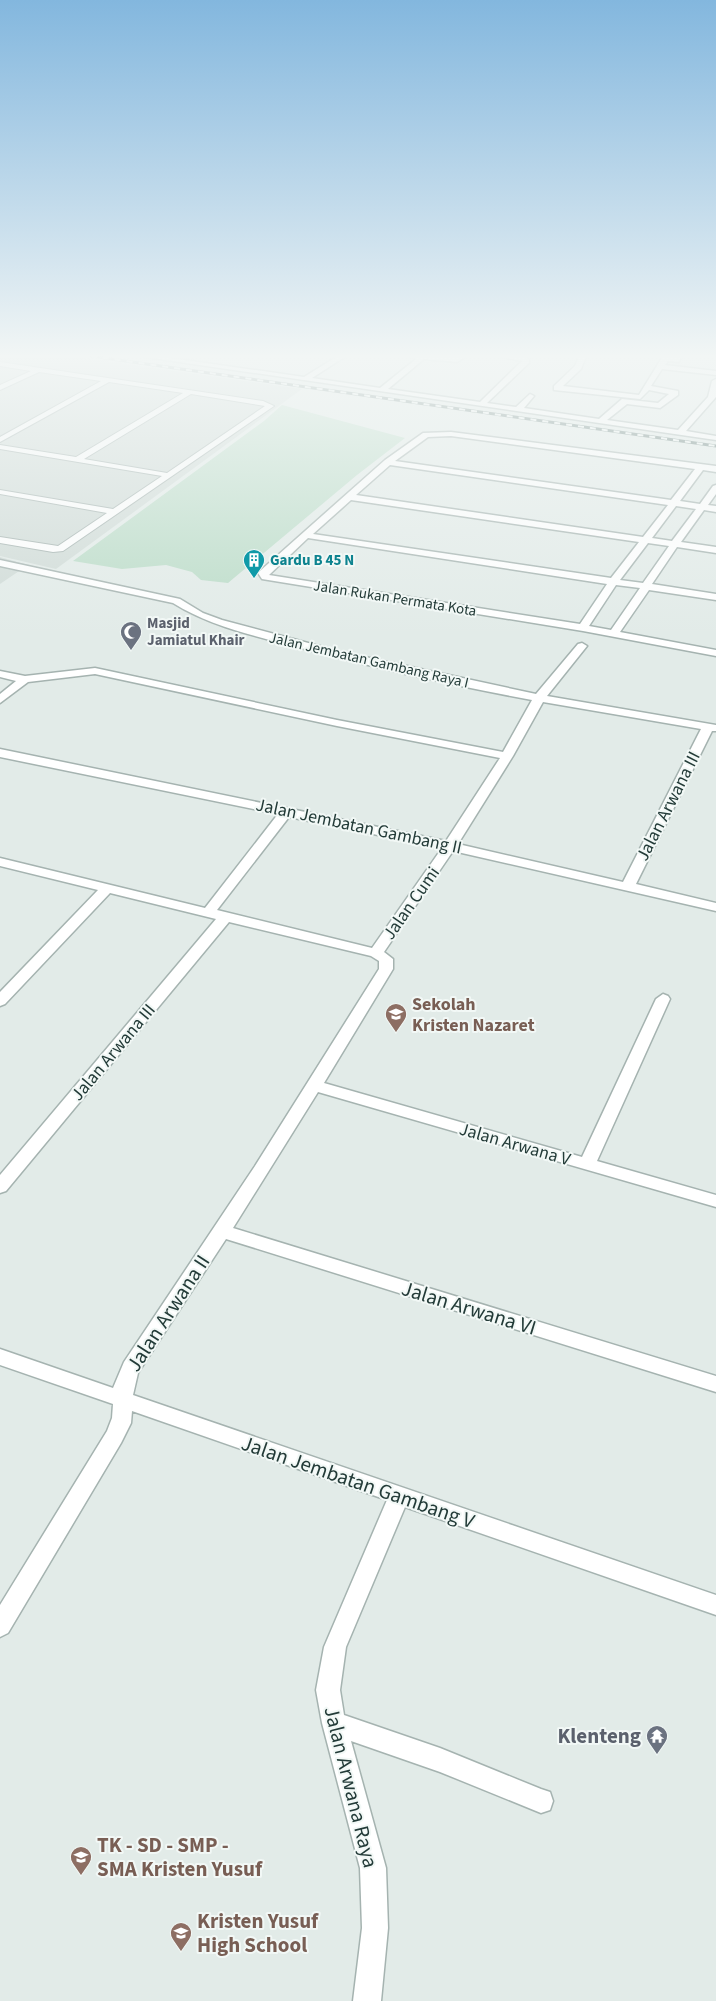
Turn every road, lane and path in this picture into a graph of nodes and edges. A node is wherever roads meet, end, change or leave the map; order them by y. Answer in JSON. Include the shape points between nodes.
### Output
{"nodes":[{"id":1,"x":14,"y":449,"type":"edge"},
{"id":2,"x":95,"y":449,"type":"edge"},
{"id":3,"x":206,"y":449,"type":"edge"},
{"id":4,"x":406,"y":449,"type":"edge"},
{"id":5,"x":564,"y":449,"type":"edge"},
{"id":6,"x":77,"y":460,"type":"junction"},
{"id":7,"x":388,"y":462,"type":"junction"},
{"id":8,"x":701,"y":467,"type":"junction"},
{"id":9,"x":716,"y":469,"type":"edge"},
{"id":10,"x":168,"y":475,"type":"junction"},
{"id":11,"x":716,"y":488,"type":"edge"},
{"id":12,"x":0,"y":492,"type":"edge"},
{"id":13,"x":349,"y":497,"type":"junction"},
{"id":14,"x":675,"y":503,"type":"junction"},
{"id":15,"x":702,"y":507,"type":"junction"},
{"id":16,"x":716,"y":509,"type":"edge"},
{"id":17,"x":115,"y":512,"type":"junction"},
{"id":18,"x":304,"y":535,"type":"junction"},
{"id":19,"x":647,"y":539,"type":"junction"},
{"id":20,"x":0,"y":540,"type":"edge"},
{"id":21,"x":674,"y":544,"type":"junction"},
{"id":22,"x":716,"y":550,"type":"edge"},
{"id":23,"x":1,"y":565,"type":"edge"},
{"id":24,"x":614,"y":581,"type":"junction"},
{"id":25,"x":646,"y":585,"type":"junction"},
{"id":26,"x":716,"y":597,"type":"edge"},
{"id":27,"x":583,"y":628,"type":"junction"},
{"id":28,"x":613,"y":634,"type":"junction"},
{"id":29,"x":582,"y":646,"type":"dead end"},
{"id":30,"x":716,"y":653,"type":"edge"},
{"id":31,"x":0,"y":674,"type":"edge"},
{"id":32,"x":25,"y":679,"type":"junction"},
{"id":33,"x":539,"y":698,"type":"junction"},
{"id":34,"x":0,"y":700,"type":"edge"},
{"id":35,"x":712,"y":727,"type":"edge"},
{"id":36,"x":0,"y":753,"type":"edge"},
{"id":37,"x":507,"y":756,"type":"junction"},
{"id":38,"x":287,"y":811,"type":"junction"},
{"id":39,"x":450,"y":846,"type":"junction"},
{"id":40,"x":0,"y":862,"type":"edge"},
{"id":41,"x":628,"y":886,"type":"junction"},
{"id":42,"x":107,"y":888,"type":"junction"},
{"id":43,"x":716,"y":907,"type":"edge"},
{"id":44,"x":209,"y":912,"type":"junction"},
{"id":45,"x":225,"y":917,"type":"junction"},
{"id":46,"x":376,"y":953,"type":"junction"},
{"id":47,"x":663,"y":999,"type":"dead end"},
{"id":48,"x":0,"y":1001,"type":"edge"},
{"id":49,"x":314,"y":1086,"type":"junction"},
{"id":50,"x":587,"y":1164,"type":"junction"},
{"id":51,"x":0,"y":1188,"type":"edge"},
{"id":52,"x":716,"y":1201,"type":"edge"},
{"id":53,"x":222,"y":1231,"type":"junction"},
{"id":54,"x":0,"y":1357,"type":"edge"},
{"id":55,"x":716,"y":1384,"type":"edge"},
{"id":56,"x":121,"y":1399,"type":"junction"},
{"id":57,"x":399,"y":1496,"type":"junction"},
{"id":58,"x":716,"y":1605,"type":"edge"},
{"id":59,"x":0,"y":1626,"type":"edge"},
{"id":60,"x":334,"y":1723,"type":"junction"},
{"id":61,"x":541,"y":1801,"type":"dead end"},
{"id":62,"x":367,"y":2001,"type":"edge"}],
"edges":[{"from":1,"to":6,"type":"lane"},
{"from":2,"to":6,"type":"lane"},
{"from":3,"to":10,"type":"lane"},
{"from":4,"to":7,"type":"street","name":"Jalan Rukan Permata Kota"},
{"from":5,"to":8,"type":"street","name":"Jalan Rukan Permata Kota"},
{"from":6,"to":10,"type":"lane"},
{"from":7,"to":13,"type":"street","name":"Jalan Rukan Permata Kota"},
{"from":7,"to":14,"type":"street"},
{"from":8,"to":9,"type":"street","name":"Jalan Rukan Permata Kota"},
{"from":8,"to":14,"type":"street"},
{"from":10,"to":17,"type":"lane"},
{"from":11,"to":15,"type":"street"},
{"from":12,"to":17,"type":"lane"},
{"from":13,"to":18,"type":"street","name":"Jalan Rukan Permata Kota"},
{"from":13,"to":19,"type":"street"},
{"from":14,"to":15,"type":"street"},
{"from":14,"to":19,"type":"street"},
{"from":15,"to":16,"type":"street"},
{"from":15,"to":21,"type":"street"},
{"from":17,"to":20,"type":"lane","via":[[52,550]]},
{"from":18,"to":24,"type":"street"},
{"from":18,"to":27,"type":"street","name":"Jalan Rukan Permata Kota","via":[[265,576]]},
{"from":19,"to":21,"type":"street"},
{"from":19,"to":24,"type":"street"},
{"from":21,"to":22,"type":"street"},
{"from":21,"to":25,"type":"street"},
{"from":23,"to":33,"type":"street","name":"Jalan Jembatan Gambang Raya I","via":[[176,601],[199,615],[235,627],[406,670]]},
{"from":24,"to":25,"type":"street"},
{"from":24,"to":27,"type":"street"},
{"from":25,"to":26,"type":"street"},
{"from":25,"to":28,"type":"street"},
{"from":27,"to":28,"type":"street","name":"Jalan Rukan Permata Kota"},
{"from":28,"to":30,"type":"street","name":"Jalan Rukan Permata Kota"},
{"from":29,"to":33,"type":"street","name":"Jalan Cumi"},
{"from":31,"to":32,"type":"street"},
{"from":32,"to":34,"type":"street"},
{"from":32,"to":37,"type":"street","via":[[95,671]]},
{"from":33,"to":35,"type":"street","name":"Jalan Jembatan Gambang Raya I"},
{"from":33,"to":37,"type":"street","name":"Jalan Cumi"},
{"from":35,"to":41,"type":"street","name":"Jalan Arwana III"},
{"from":36,"to":38,"type":"street","name":"Jalan Jembatan Gambang II"},
{"from":37,"to":39,"type":"street","name":"Jalan Cumi"},
{"from":38,"to":39,"type":"street","name":"Jalan Jembatan Gambang II"},
{"from":38,"to":44,"type":"street"},
{"from":39,"to":41,"type":"street","name":"Jalan Jembatan Gambang II"},
{"from":39,"to":46,"type":"street","name":"Jalan Cumi"},
{"from":40,"to":42,"type":"street"},
{"from":41,"to":43,"type":"street","name":"Jalan Jembatan Gambang II"},
{"from":42,"to":44,"type":"street"},
{"from":42,"to":48,"type":"street"},
{"from":44,"to":45,"type":"street"},
{"from":45,"to":46,"type":"street"},
{"from":45,"to":51,"type":"street","name":"Jalan Arwana III"},
{"from":46,"to":49,"type":"street","name":"Jalan Cumi","via":[[386,959],[386,969]]},
{"from":47,"to":50,"type":"street"},
{"from":49,"to":50,"type":"street","name":"Jalan Arwana V"},
{"from":49,"to":53,"type":"street","name":"Jalan Arwana II"},
{"from":50,"to":52,"type":"street","name":"Jalan Arwana V"},
{"from":53,"to":55,"type":"street","name":"Jalan Arwana VI"},
{"from":53,"to":56,"type":"street","name":"Jalan Arwana II","via":[[123,1381]]},
{"from":54,"to":56,"type":"street","name":"Jalan Jembatan Gambang V"},
{"from":56,"to":57,"type":"street","name":"Jalan Jembatan Gambang V"},
{"from":56,"to":59,"type":"street","name":"Jalan Arwana II","via":[[122,1419],[114,1437]]},
{"from":57,"to":58,"type":"street","name":"Jalan Jembatan Gambang V"},
{"from":57,"to":60,"type":"street","name":"Jalan Arwana Raya","via":[[335,1647],[328,1690]]},
{"from":60,"to":61,"type":"street","via":[[440,1760]]},
{"from":60,"to":62,"type":"street","name":"Jalan Arwana Raya","via":[[373,1868],[376,1928]]}]}
